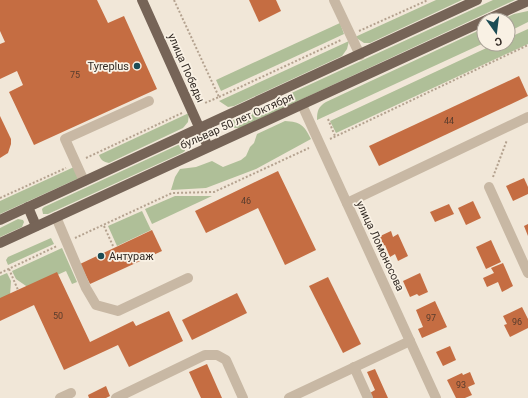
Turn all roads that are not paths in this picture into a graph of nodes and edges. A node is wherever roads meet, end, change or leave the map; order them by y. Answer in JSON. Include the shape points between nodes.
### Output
{"nodes":[{"id":1,"x":142,"y":0,"type":"edge"},
{"id":2,"x":334,"y":0,"type":"edge"},
{"id":3,"x":477,"y":0,"type":"edge"},
{"id":4,"x":528,"y":1,"type":"edge"},
{"id":5,"x":503,"y":12,"type":"edge"},
{"id":6,"x":476,"y":24,"type":"edge"},
{"id":7,"x":360,"y":54,"type":"junction"},
{"id":8,"x":149,"y":101,"type":"dead end"},
{"id":9,"x":302,"y":105,"type":"junction"},
{"id":10,"x":528,"y":117,"type":"edge"},
{"id":11,"x":200,"y":127,"type":"junction"},
{"id":12,"x":208,"y":147,"type":"junction"},
{"id":13,"x":84,"y":181,"type":"junction"},
{"id":14,"x":488,"y":187,"type":"road end"},
{"id":15,"x":348,"y":203,"type":"junction"},
{"id":16,"x":28,"y":207,"type":"junction"},
{"id":17,"x":56,"y":217,"type":"junction"},
{"id":18,"x":0,"y":220,"type":"edge"},
{"id":19,"x":36,"y":226,"type":"junction"},
{"id":20,"x":0,"y":243,"type":"edge"},
{"id":21,"x":528,"y":273,"type":"edge"},
{"id":22,"x":188,"y":278,"type":"dead end"},
{"id":23,"x":410,"y":341,"type":"junction"},
{"id":24,"x":354,"y":367,"type":"junction"},
{"id":25,"x":71,"y":392,"type":"dead end"},
{"id":26,"x":60,"y":398,"type":"edge"},
{"id":27,"x":116,"y":398,"type":"edge"},
{"id":28,"x":243,"y":398,"type":"edge"},
{"id":29,"x":289,"y":398,"type":"edge"},
{"id":30,"x":368,"y":398,"type":"edge"},
{"id":31,"x":436,"y":398,"type":"edge"}],
"edges":[{"from":1,"to":11,"type":"main road","name":"улица Победы"},
{"from":2,"to":7,"type":"street"},
{"from":3,"to":7,"type":"main road","name":"бульвар 50 лет Октября"},
{"from":4,"to":5,"type":"main road","name":"бульвар 50 лет Октября"},
{"from":6,"to":9,"type":"main road","name":"бульвар 50 лет Октября"},
{"from":7,"to":11,"type":"main road","name":"бульвар 50 лет Октября"},
{"from":8,"to":13,"type":"street","via":[[65,139]]},
{"from":9,"to":12,"type":"main road","name":"бульвар 50 лет Октября"},
{"from":9,"to":15,"type":"street","name":"улица Ломоносова"},
{"from":10,"to":15,"type":"street"},
{"from":11,"to":12,"type":"main road","name":"улица Победы"},
{"from":11,"to":13,"type":"main road","name":"бульвар 50 лет Октября"},
{"from":12,"to":17,"type":"main road","name":"бульвар 50 лет Октября"},
{"from":13,"to":16,"type":"main road","name":"бульвар 50 лет Октября"},
{"from":14,"to":21,"type":"street"},
{"from":15,"to":23,"type":"street","name":"улица Ломоносова"},
{"from":16,"to":18,"type":"main road","name":"бульвар 50 лет Октября"},
{"from":16,"to":19,"type":"main road"},
{"from":17,"to":19,"type":"main road","name":"бульвар 50 лет Октября"},
{"from":17,"to":22,"type":"street","via":[[86,288],[96,305],[118,311]]},
{"from":19,"to":20,"type":"main road","name":"бульвар 50 лет Октября"},
{"from":23,"to":24,"type":"street"},
{"from":23,"to":31,"type":"street","name":"улица Ломоносова"},
{"from":24,"to":29,"type":"street"},
{"from":24,"to":30,"type":"street"},
{"from":25,"to":26,"type":"street"},
{"from":27,"to":28,"type":"street","via":[[205,355],[217,355],[226,360]]}]}
